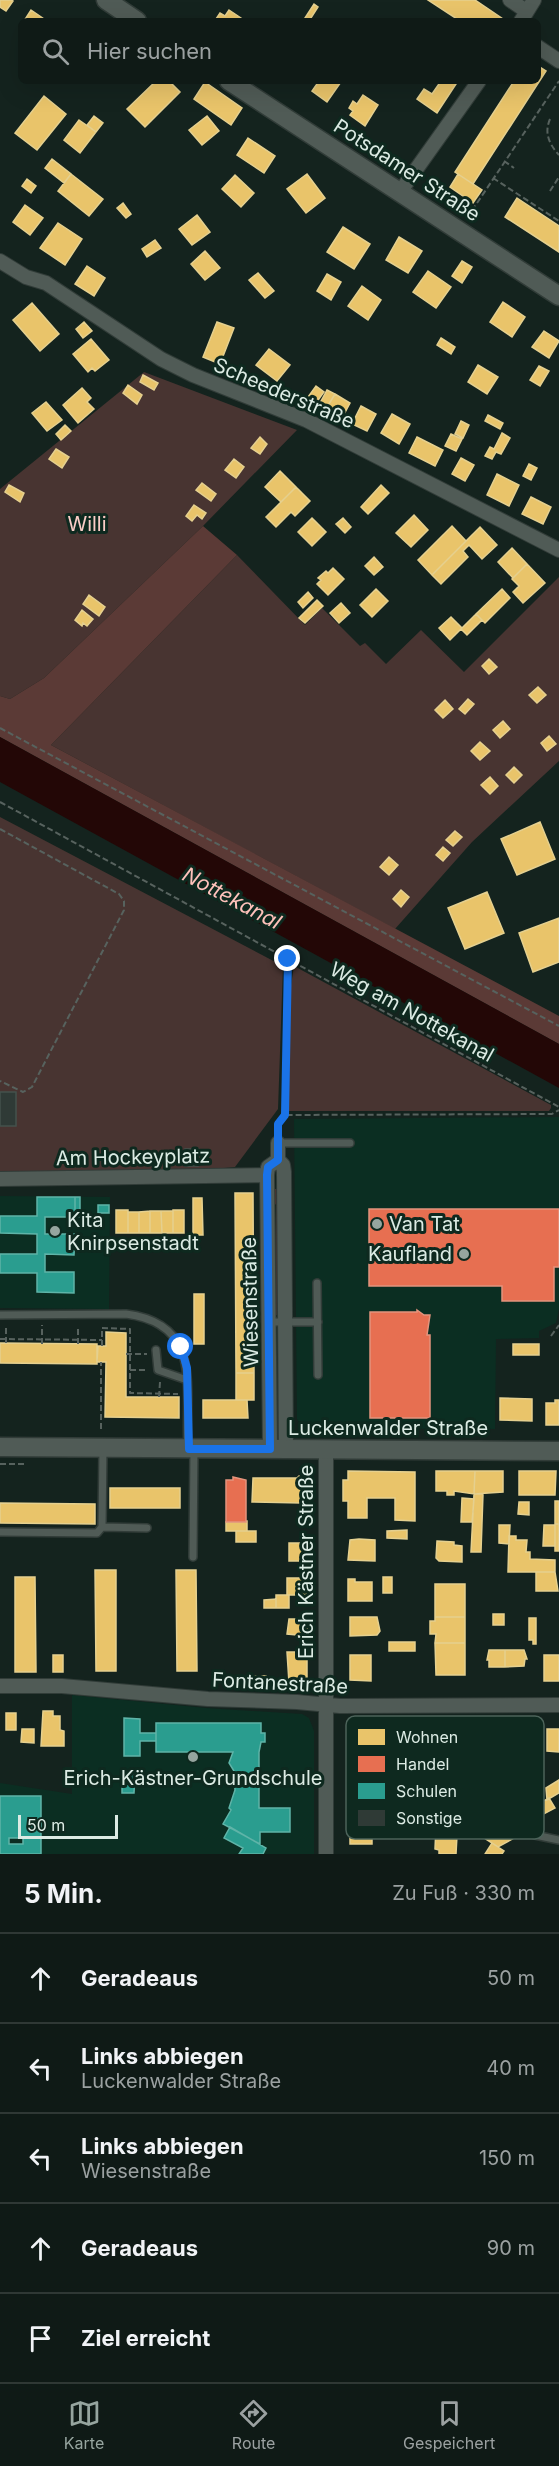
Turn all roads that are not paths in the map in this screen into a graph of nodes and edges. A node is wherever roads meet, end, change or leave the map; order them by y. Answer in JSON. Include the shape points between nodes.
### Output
{"nodes":[{"id":1,"x":106,"y":0,"type":"edge"},
{"id":2,"x":510,"y":0,"type":"edge"},
{"id":3,"x":527,"y":11,"type":"edge"},
{"id":4,"x":133,"y":18,"type":"edge"},
{"id":5,"x":541,"y":49,"type":"edge"},
{"id":6,"x":559,"y":61,"type":"edge"},
{"id":7,"x":235,"y":84,"type":"edge"},
{"id":8,"x":477,"y":84,"type":"edge"},
{"id":9,"x":400,"y":192,"type":"junction"},
{"id":10,"x":0,"y":261,"type":"edge"},
{"id":11,"x":559,"y":296,"type":"edge"},
{"id":12,"x":559,"y":550,"type":"edge"},
{"id":13,"x":278,"y":1143,"type":"joint"},
{"id":14,"x":350,"y":1143,"type":"dead end"},
{"id":15,"x":278,"y":1160,"type":"junction"},
{"id":16,"x":267,"y":1175,"type":"junction"},
{"id":17,"x":0,"y":1179,"type":"edge"},
{"id":18,"x":317,"y":1283,"type":"dead end"},
{"id":19,"x":3,"y":1315,"type":"edge"},
{"id":20,"x":270,"y":1322,"type":"junction"},
{"id":21,"x":286,"y":1322,"type":"junction"},
{"id":22,"x":318,"y":1322,"type":"junction"},
{"id":23,"x":156,"y":1352,"type":"road end"},
{"id":24,"x":318,"y":1375,"type":"dead end"},
{"id":25,"x":187,"y":1380,"type":"junction"},
{"id":26,"x":0,"y":1447,"type":"edge"},
{"id":27,"x":103,"y":1448,"type":"junction"},
{"id":28,"x":191,"y":1449,"type":"junction"},
{"id":29,"x":278,"y":1449,"type":"junction"},
{"id":30,"x":326,"y":1450,"type":"junction"},
{"id":31,"x":559,"y":1451,"type":"edge"},
{"id":32,"x":102,"y":1527,"type":"junction"},
{"id":33,"x":147,"y":1528,"type":"dead end"},
{"id":34,"x":0,"y":1532,"type":"edge"},
{"id":35,"x":193,"y":1557,"type":"dead end"},
{"id":36,"x":0,"y":1686,"type":"edge"},
{"id":37,"x":326,"y":1704,"type":"junction"},
{"id":38,"x":559,"y":1705,"type":"edge"},
{"id":39,"x":544,"y":1837,"type":"edge"},
{"id":40,"x":559,"y":1840,"type":"edge"},
{"id":41,"x":326,"y":1854,"type":"edge"}],
"edges":[{"from":1,"to":4,"type":"main road"},
{"from":2,"to":3,"type":"street"},
{"from":5,"to":6,"type":"street"},
{"from":7,"to":9,"type":"main road","name":"Potsdamer Straße"},
{"from":8,"to":9,"type":"street"},
{"from":9,"to":11,"type":"main road","name":"Potsdamer Straße"},
{"from":10,"to":12,"type":"street","name":"Scheederstraße","via":[[26,277],[46,283],[161,359],[306,420]]},
{"from":13,"to":14,"type":"lane"},
{"from":13,"to":15,"type":"street","name":"Wiesenstraße"},
{"from":15,"to":16,"type":"street","via":[[268,1167]]},
{"from":15,"to":21,"type":"street","name":"Wiesenstraße","via":[[284,1172]]},
{"from":16,"to":17,"type":"street","name":"Am Hockeyplatz"},
{"from":16,"to":20,"type":"street","name":"Wiesenstraße"},
{"from":18,"to":22,"type":"lane"},
{"from":19,"to":25,"type":"lane","via":[[134,1315],[151,1321],[181,1347],[186,1357]]},
{"from":20,"to":21,"type":"lane"},
{"from":20,"to":29,"type":"street","name":"Wiesenstraße"},
{"from":21,"to":22,"type":"lane"},
{"from":21,"to":29,"type":"street","name":"Wiesenstraße"},
{"from":22,"to":24,"type":"lane"},
{"from":23,"to":25,"type":"lane","via":[[159,1371]]},
{"from":25,"to":28,"type":"lane"},
{"from":26,"to":27,"type":"main road","name":"Luckenwalder Straße"},
{"from":27,"to":28,"type":"main road","name":"Luckenwalder Straße"},
{"from":27,"to":32,"type":"lane"},
{"from":28,"to":29,"type":"main road","name":"Luckenwalder Straße"},
{"from":28,"to":35,"type":"lane"},
{"from":29,"to":30,"type":"main road","name":"Luckenwalder Straße"},
{"from":30,"to":31,"type":"main road","name":"Luckenwalder Straße"},
{"from":30,"to":37,"type":"street","name":"Erich Kästner Straße"},
{"from":32,"to":33,"type":"lane"},
{"from":32,"to":34,"type":"lane","via":[[97,1533]]},
{"from":36,"to":37,"type":"street","name":"Fontanestraße","via":[[62,1686],[208,1699]]},
{"from":37,"to":38,"type":"street","name":"Fontanestraße"},
{"from":37,"to":41,"type":"street","name":"Erich Kästner Straße"},
{"from":39,"to":40,"type":"lane"}]}
